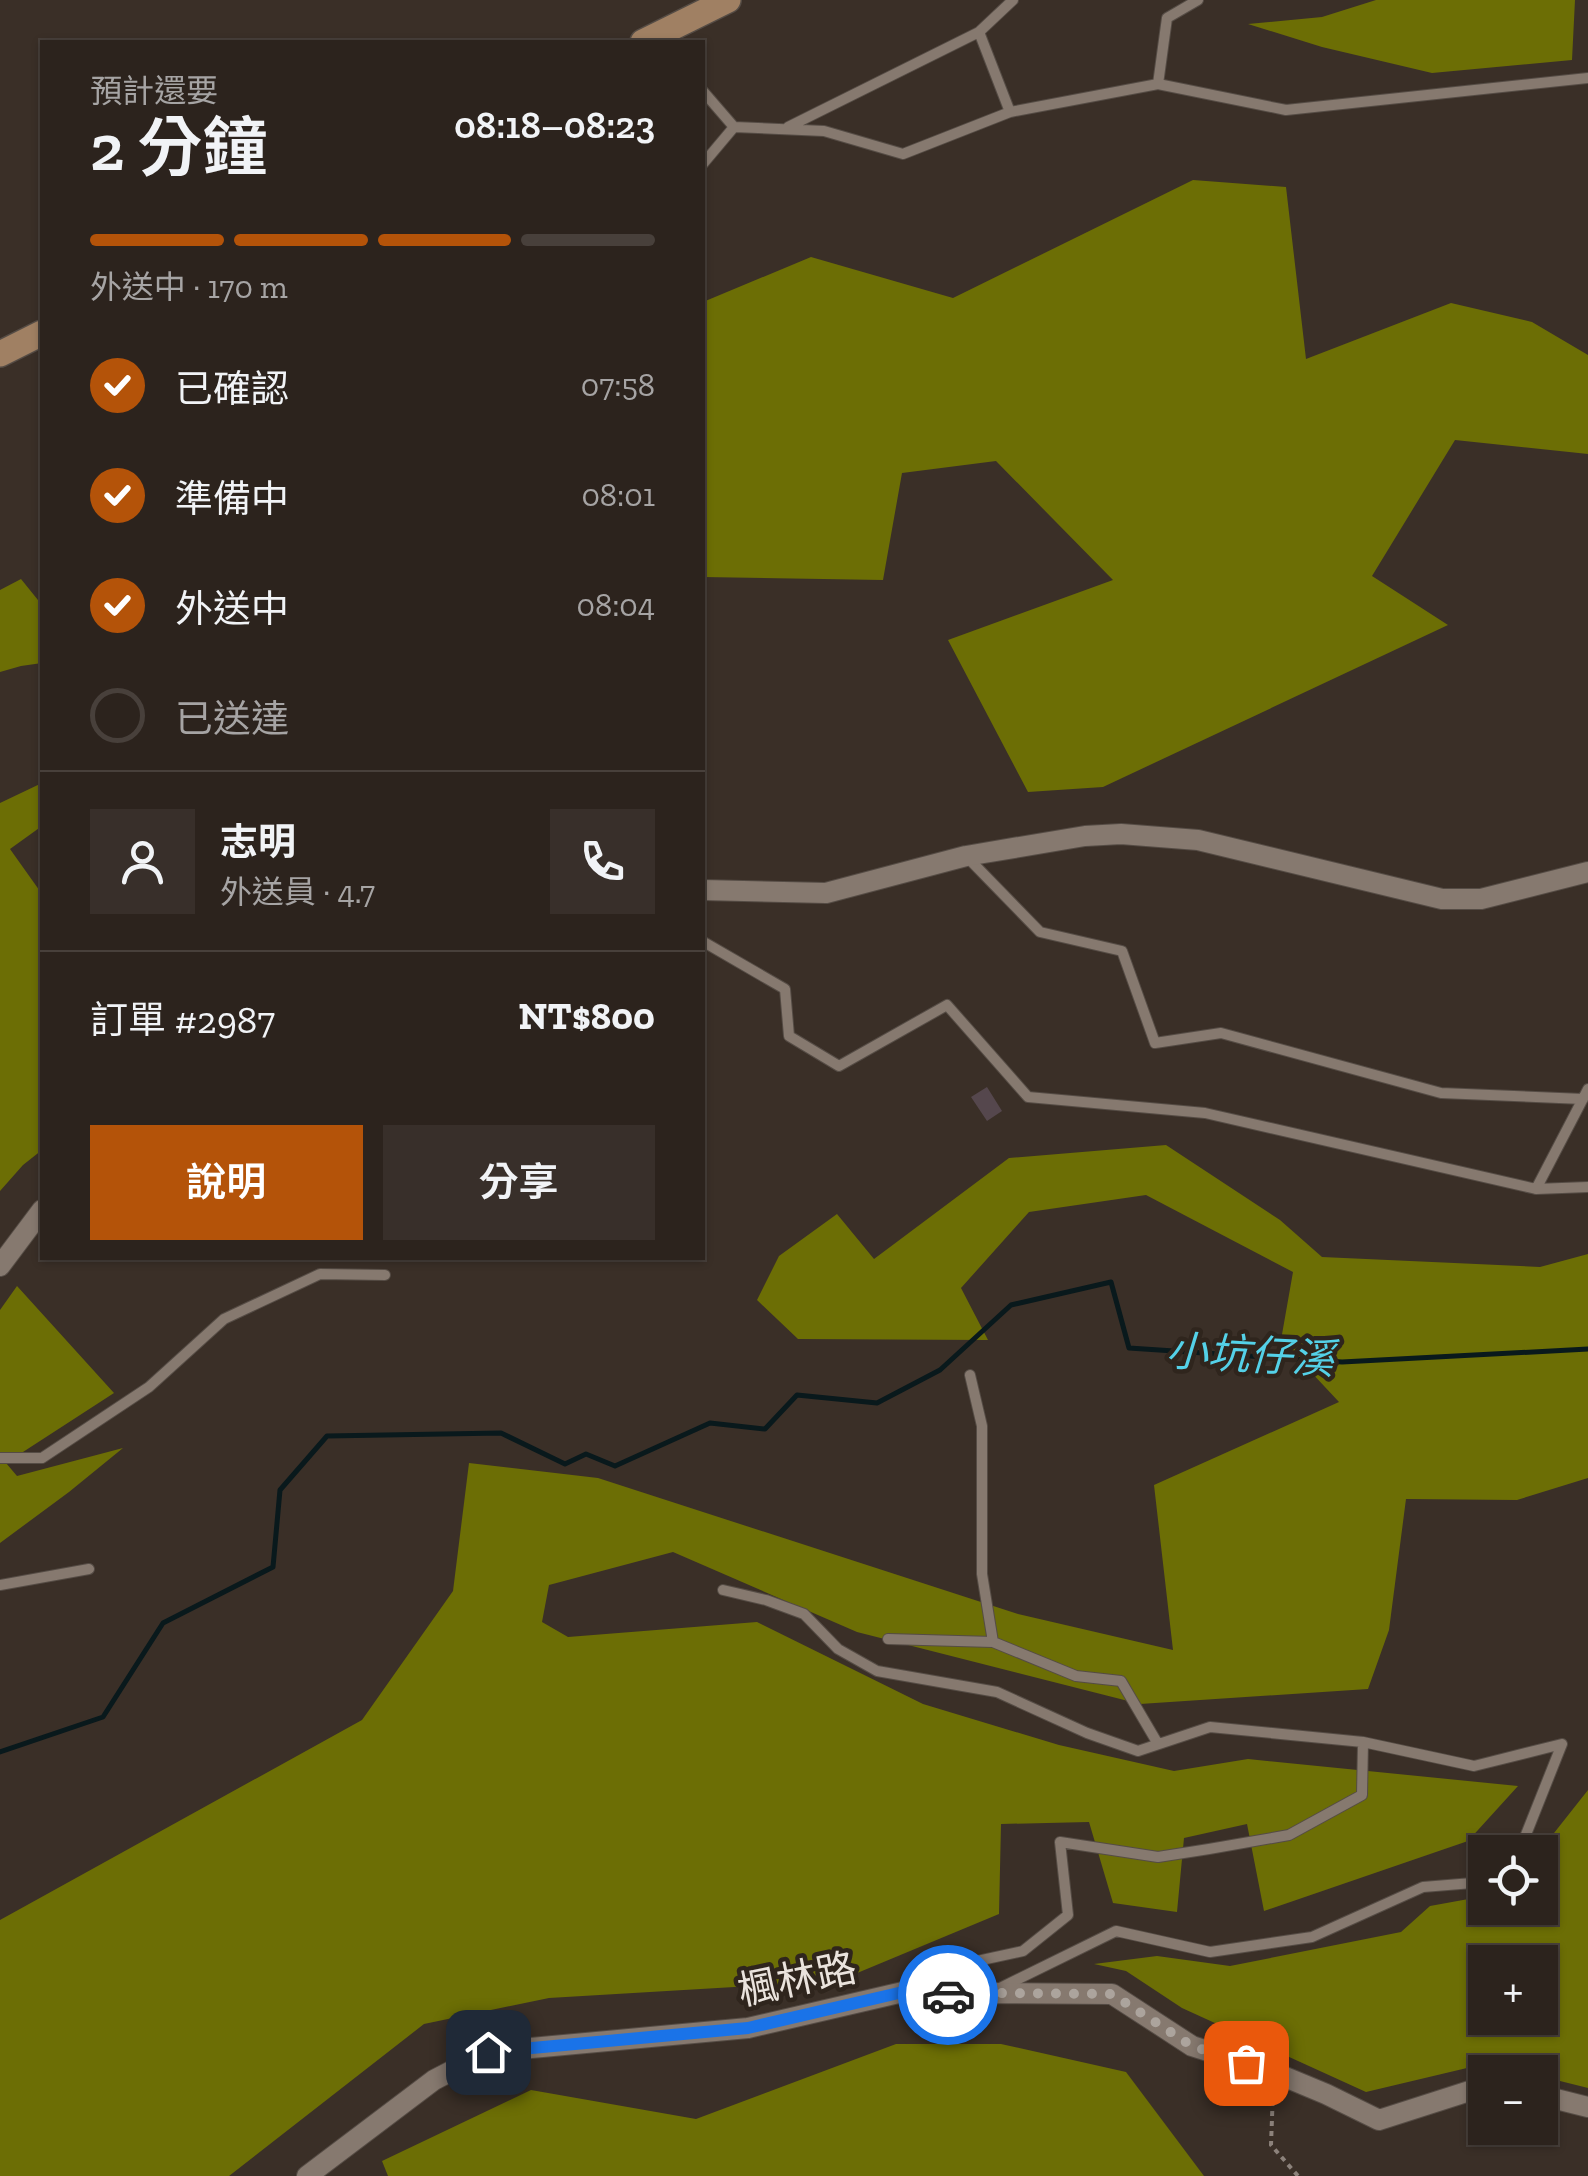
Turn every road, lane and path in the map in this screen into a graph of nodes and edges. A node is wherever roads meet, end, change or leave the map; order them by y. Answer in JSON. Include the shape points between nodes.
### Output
{"nodes":[{"id":1,"x":728,"y":0,"type":"edge"},
{"id":2,"x":1012,"y":0,"type":"edge"},
{"id":3,"x":1198,"y":0,"type":"edge"},
{"id":4,"x":979,"y":32,"type":"junction"},
{"id":5,"x":654,"y":40,"type":"edge"},
{"id":6,"x":1588,"y":78,"type":"edge"},
{"id":7,"x":1158,"y":84,"type":"junction"},
{"id":8,"x":705,"y":93,"type":"edge"},
{"id":9,"x":1010,"y":112,"type":"junction"},
{"id":10,"x":734,"y":127,"type":"junction"},
{"id":11,"x":782,"y":129,"type":"junction"},
{"id":12,"x":705,"y":161,"type":"edge"},
{"id":13,"x":40,"y":334,"type":"edge"},
{"id":14,"x":0,"y":354,"type":"edge"},
{"id":15,"x":966,"y":856,"type":"junction"},
{"id":16,"x":1586,"y":876,"type":"edge"},
{"id":17,"x":705,"y":890,"type":"edge"},
{"id":18,"x":705,"y":943,"type":"edge"},
{"id":19,"x":1586,"y":1094,"type":"edge"},
{"id":20,"x":1588,"y":1186,"type":"edge"},
{"id":21,"x":1536,"y":1189,"type":"junction"},
{"id":22,"x":40,"y":1213,"type":"edge"},
{"id":23,"x":0,"y":1266,"type":"edge"},
{"id":24,"x":385,"y":1275,"type":"dead end"},
{"id":25,"x":970,"y":1376,"type":"dead end"},
{"id":26,"x":0,"y":1458,"type":"edge"},
{"id":27,"x":90,"y":1569,"type":"dead end"},
{"id":28,"x":0,"y":1585,"type":"edge"},
{"id":29,"x":722,"y":1590,"type":"dead end"},
{"id":30,"x":888,"y":1639,"type":"dead end"},
{"id":31,"x":993,"y":1642,"type":"junction"},
{"id":32,"x":1362,"y":1742,"type":"junction"},
{"id":33,"x":1158,"y":1744,"type":"junction"},
{"id":34,"x":1526,"y":1835,"type":"edge"},
{"id":35,"x":1468,"y":1883,"type":"edge"},
{"id":36,"x":903,"y":1992,"type":"junction"},
{"id":37,"x":989,"y":1993,"type":"junction"},
{"id":38,"x":1273,"y":2072,"type":"junction"},
{"id":39,"x":1468,"y":2092,"type":"edge"},
{"id":40,"x":1558,"y":2100,"type":"edge"},
{"id":41,"x":1588,"y":2107,"type":"edge"},
{"id":42,"x":307,"y":2176,"type":"edge"},
{"id":43,"x":1298,"y":2176,"type":"edge"}],
"edges":[{"from":1,"to":5,"type":"street"},
{"from":2,"to":4,"type":"lane"},
{"from":3,"to":7,"type":"lane","via":[[1167,18]]},
{"from":4,"to":9,"type":"lane"},
{"from":4,"to":11,"type":"lane"},
{"from":6,"to":7,"type":"lane","via":[[1286,110]]},
{"from":7,"to":9,"type":"lane"},
{"from":8,"to":10,"type":"lane"},
{"from":9,"to":11,"type":"lane","via":[[904,154],[824,131]]},
{"from":10,"to":11,"type":"lane"},
{"from":10,"to":12,"type":"lane"},
{"from":13,"to":14,"type":"street"},
{"from":15,"to":16,"type":"street","via":[[1085,836],[1198,840],[1442,900],[1481,899]]},
{"from":15,"to":17,"type":"street","via":[[826,894]]},
{"from":15,"to":19,"type":"lane","via":[[1040,932],[1122,950],[1155,1042],[1222,1033],[1441,1094]]},
{"from":18,"to":21,"type":"lane","via":[[784,989],[789,1036],[839,1066],[947,1005],[1028,1097],[1205,1113]]},
{"from":19,"to":21,"type":"lane"},
{"from":20,"to":21,"type":"lane"},
{"from":22,"to":23,"type":"street"},
{"from":24,"to":26,"type":"lane","via":[[320,1274],[224,1319],[149,1387],[42,1458]]},
{"from":25,"to":31,"type":"lane","via":[[982,1426],[982,1574]]},
{"from":27,"to":28,"type":"lane"},
{"from":29,"to":33,"type":"lane","via":[[804,1614],[838,1649],[877,1671],[998,1692],[1138,1751]]},
{"from":30,"to":31,"type":"lane"},
{"from":31,"to":33,"type":"lane","via":[[1076,1676],[1121,1681]]},
{"from":32,"to":33,"type":"lane","via":[[1210,1726]]},
{"from":32,"to":34,"type":"lane","via":[[1474,1766],[1562,1744]]},
{"from":32,"to":36,"type":"lane","via":[[1362,1794],[1289,1835],[1158,1856],[1060,1842],[1068,1915],[1023,1951],[945,1968]]},
{"from":35,"to":37,"type":"lane","via":[[1423,1887],[1312,1937],[1210,1952],[1116,1931]]},
{"from":36,"to":37,"type":"street","name":"楓林路"},
{"from":36,"to":42,"type":"street","name":"楓林路","via":[[748,2028],[488,2052],[434,2080]]},
{"from":37,"to":38,"type":"street","name":"楓林路","via":[[1112,1994],[1192,2046]]},
{"from":38,"to":39,"type":"street","name":"楓林路","via":[[1380,2120]]},
{"from":38,"to":43,"type":"path","via":[[1272,2145]]},
{"from":40,"to":41,"type":"street"}]}
